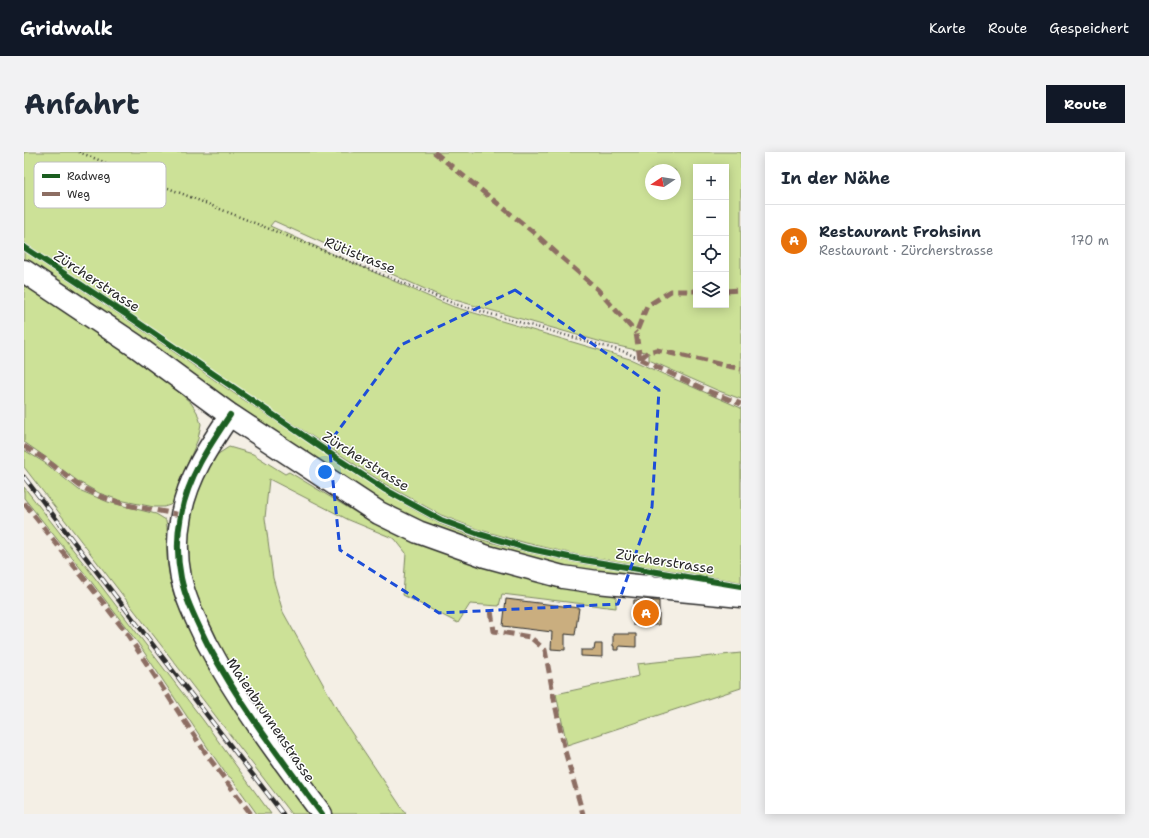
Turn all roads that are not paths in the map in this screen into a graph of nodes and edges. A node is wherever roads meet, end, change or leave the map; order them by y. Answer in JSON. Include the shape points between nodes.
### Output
{"nodes":[{"id":1,"x":24,"y":271,"type":"edge"},
{"id":2,"x":230,"y":415,"type":"junction"},
{"id":3,"x":741,"y":596,"type":"edge"},
{"id":4,"x":322,"y":814,"type":"edge"}],
"edges":[{"from":1,"to":2,"type":"main road","name":"Zürcherstrasse","via":[[136,346]]},
{"from":2,"to":3,"type":"main road","name":"Zürcherstrasse","via":[[379,513],[455,546],[570,578]]},
{"from":2,"to":4,"type":"street","name":"Maienbrunnenstrasse","via":[[196,469],[185,498],[178,528],[182,579],[188,602],[225,675],[273,748]]}]}
